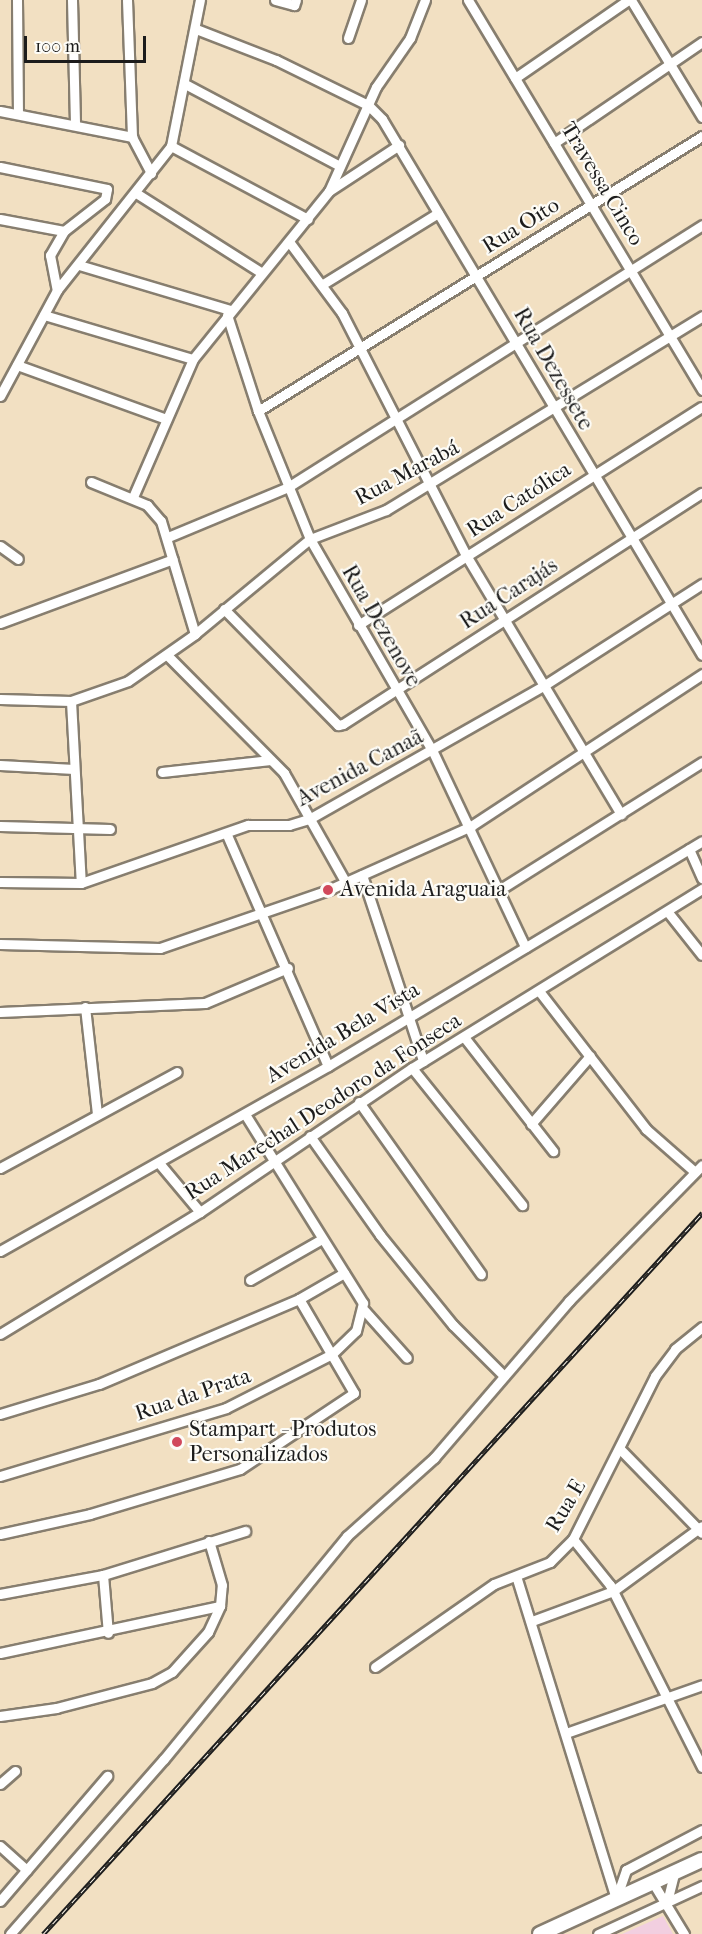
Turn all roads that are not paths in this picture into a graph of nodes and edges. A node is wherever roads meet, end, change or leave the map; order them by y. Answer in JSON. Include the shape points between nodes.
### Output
{"nodes":[{"id":1,"x":16,"y":0,"type":"edge"},
{"id":2,"x":72,"y":0,"type":"edge"},
{"id":3,"x":127,"y":0,"type":"edge"},
{"id":4,"x":200,"y":0,"type":"edge"},
{"id":5,"x":274,"y":0,"type":"edge"},
{"id":6,"x":296,"y":0,"type":"edge"},
{"id":7,"x":361,"y":0,"type":"edge"},
{"id":8,"x":425,"y":0,"type":"edge"},
{"id":9,"x":468,"y":0,"type":"edge"},
{"id":10,"x":630,"y":0,"type":"edge"},
{"id":11,"x":196,"y":29,"type":"junction"},
{"id":12,"x":348,"y":38,"type":"dead end"},
{"id":13,"x":702,"y":42,"type":"edge"},
{"id":14,"x":670,"y":61,"type":"junction"},
{"id":15,"x":515,"y":78,"type":"junction"},
{"id":16,"x":185,"y":84,"type":"junction"},
{"id":17,"x":368,"y":105,"type":"junction"},
{"id":18,"x":0,"y":111,"type":"edge"},
{"id":19,"x":18,"y":114,"type":"junction"},
{"id":20,"x":702,"y":117,"type":"edge"},
{"id":21,"x":75,"y":124,"type":"junction"},
{"id":22,"x":702,"y":136,"type":"edge"},
{"id":23,"x":132,"y":137,"type":"junction"},
{"id":24,"x":554,"y":143,"type":"junction"},
{"id":25,"x":399,"y":145,"type":"junction"},
{"id":26,"x":171,"y":146,"type":"junction"},
{"id":27,"x":340,"y":166,"type":"junction"},
{"id":28,"x":0,"y":167,"type":"edge"},
{"id":29,"x":151,"y":173,"type":"junction"},
{"id":30,"x":328,"y":191,"type":"junction"},
{"id":31,"x":136,"y":193,"type":"junction"},
{"id":32,"x":591,"y":205,"type":"junction"},
{"id":33,"x":438,"y":213,"type":"junction"},
{"id":34,"x":0,"y":219,"type":"edge"},
{"id":35,"x":308,"y":219,"type":"junction"},
{"id":36,"x":702,"y":225,"type":"edge"},
{"id":37,"x":64,"y":231,"type":"junction"},
{"id":38,"x":290,"y":243,"type":"junction"},
{"id":39,"x":79,"y":265,"type":"junction"},
{"id":40,"x":631,"y":269,"type":"junction"},
{"id":41,"x":262,"y":273,"type":"junction"},
{"id":42,"x":477,"y":276,"type":"junction"},
{"id":43,"x":323,"y":284,"type":"junction"},
{"id":44,"x":57,"y":290,"type":"junction"},
{"id":45,"x":229,"y":312,"type":"junction"},
{"id":46,"x":44,"y":315,"type":"junction"},
{"id":47,"x":702,"y":316,"type":"edge"},
{"id":48,"x":670,"y":335,"type":"junction"},
{"id":49,"x":514,"y":341,"type":"junction"},
{"id":50,"x":360,"y":350,"type":"junction"},
{"id":51,"x":193,"y":359,"type":"junction"},
{"id":52,"x":17,"y":365,"type":"junction"},
{"id":53,"x":702,"y":390,"type":"edge"},
{"id":54,"x":0,"y":396,"type":"edge"},
{"id":55,"x":552,"y":405,"type":"junction"},
{"id":56,"x":702,"y":407,"type":"edge"},
{"id":57,"x":258,"y":411,"type":"junction"},
{"id":58,"x":396,"y":417,"type":"junction"},
{"id":59,"x":166,"y":419,"type":"junction"},
{"id":60,"x":592,"y":476,"type":"junction"},
{"id":61,"x":91,"y":482,"type":"dead end"},
{"id":62,"x":429,"y":484,"type":"junction"},
{"id":63,"x":288,"y":487,"type":"junction"},
{"id":64,"x":702,"y":493,"type":"edge"},
{"id":65,"x":133,"y":497,"type":"junction"},
{"id":66,"x":168,"y":537,"type":"junction"},
{"id":67,"x":310,"y":539,"type":"junction"},
{"id":68,"x":630,"y":540,"type":"junction"},
{"id":69,"x":0,"y":546,"type":"edge"},
{"id":70,"x":466,"y":557,"type":"junction"},
{"id":71,"x":18,"y":559,"type":"dead end"},
{"id":72,"x":173,"y":559,"type":"junction"},
{"id":73,"x":702,"y":584,"type":"edge"},
{"id":74,"x":669,"y":605,"type":"junction"},
{"id":75,"x":224,"y":609,"type":"junction"},
{"id":76,"x":503,"y":621,"type":"junction"},
{"id":77,"x":0,"y":623,"type":"edge"},
{"id":78,"x":358,"y":625,"type":"junction"},
{"id":79,"x":195,"y":634,"type":"junction"},
{"id":80,"x":702,"y":655,"type":"edge"},
{"id":81,"x":168,"y":656,"type":"junction"},
{"id":82,"x":702,"y":674,"type":"edge"},
{"id":83,"x":543,"y":686,"type":"junction"},
{"id":84,"x":395,"y":690,"type":"junction"},
{"id":85,"x":0,"y":699,"type":"edge"},
{"id":86,"x":71,"y":701,"type":"junction"},
{"id":87,"x":583,"y":750,"type":"junction"},
{"id":88,"x":433,"y":752,"type":"junction"},
{"id":89,"x":270,"y":760,"type":"junction"},
{"id":90,"x":702,"y":762,"type":"edge"},
{"id":91,"x":0,"y":765,"type":"edge"},
{"id":92,"x":74,"y":768,"type":"junction"},
{"id":93,"x":162,"y":772,"type":"dead end"},
{"id":94,"x":621,"y":814,"type":"junction"},
{"id":95,"x":309,"y":819,"type":"junction"},
{"id":96,"x":76,"y":824,"type":"junction"},
{"id":97,"x":0,"y":826,"type":"edge"},
{"id":98,"x":471,"y":826,"type":"junction"},
{"id":99,"x":110,"y":829,"type":"dead end"},
{"id":100,"x":227,"y":834,"type":"junction"},
{"id":101,"x":702,"y":841,"type":"edge"},
{"id":102,"x":689,"y":849,"type":"junction"},
{"id":103,"x":362,"y":875,"type":"junction"},
{"id":104,"x":702,"y":878,"type":"edge"},
{"id":105,"x":0,"y":882,"type":"edge"},
{"id":106,"x":81,"y":883,"type":"junction"},
{"id":107,"x":346,"y":883,"type":"junction"},
{"id":108,"x":702,"y":889,"type":"edge"},
{"id":109,"x":500,"y":890,"type":"junction"},
{"id":110,"x":667,"y":911,"type":"junction"},
{"id":111,"x":263,"y":913,"type":"junction"},
{"id":112,"x":0,"y":944,"type":"edge"},
{"id":113,"x":525,"y":947,"type":"junction"},
{"id":114,"x":702,"y":955,"type":"edge"},
{"id":115,"x":288,"y":968,"type":"junction"},
{"id":116,"x":539,"y":991,"type":"junction"},
{"id":117,"x":85,"y":1007,"type":"junction"},
{"id":118,"x":0,"y":1012,"type":"edge"},
{"id":119,"x":407,"y":1017,"type":"junction"},
{"id":120,"x":464,"y":1037,"type":"junction"},
{"id":121,"x":590,"y":1056,"type":"junction"},
{"id":122,"x":423,"y":1061,"type":"junction"},
{"id":123,"x":328,"y":1066,"type":"junction"},
{"id":124,"x":412,"y":1068,"type":"junction"},
{"id":125,"x":177,"y":1072,"type":"dead end"},
{"id":126,"x":359,"y":1102,"type":"junction"},
{"id":127,"x":98,"y":1114,"type":"junction"},
{"id":128,"x":245,"y":1114,"type":"junction"},
{"id":129,"x":531,"y":1124,"type":"junction"},
{"id":130,"x":310,"y":1136,"type":"junction"},
{"id":131,"x":553,"y":1151,"type":"dead end"},
{"id":132,"x":273,"y":1162,"type":"junction"},
{"id":133,"x":159,"y":1163,"type":"junction"},
{"id":134,"x":0,"y":1168,"type":"edge"},
{"id":135,"x":699,"y":1169,"type":"edge"},
{"id":136,"x":522,"y":1205,"type":"dead end"},
{"id":137,"x":200,"y":1212,"type":"junction"},
{"id":138,"x":322,"y":1239,"type":"junction"},
{"id":139,"x":0,"y":1251,"type":"edge"},
{"id":140,"x":344,"y":1273,"type":"junction"},
{"id":141,"x":481,"y":1274,"type":"dead end"},
{"id":142,"x":250,"y":1280,"type":"dead end"},
{"id":143,"x":299,"y":1299,"type":"junction"},
{"id":144,"x":364,"y":1306,"type":"junction"},
{"id":145,"x":702,"y":1327,"type":"edge"},
{"id":146,"x":0,"y":1334,"type":"edge"},
{"id":147,"x":332,"y":1354,"type":"junction"},
{"id":148,"x":407,"y":1358,"type":"dead end"},
{"id":149,"x":504,"y":1376,"type":"junction"},
{"id":150,"x":0,"y":1414,"type":"edge"},
{"id":151,"x":620,"y":1449,"type":"junction"},
{"id":152,"x":0,"y":1476,"type":"edge"},
{"id":153,"x":701,"y":1529,"type":"edge"},
{"id":154,"x":245,"y":1531,"type":"dead end"},
{"id":155,"x":0,"y":1534,"type":"edge"},
{"id":156,"x":573,"y":1539,"type":"junction"},
{"id":157,"x":209,"y":1541,"type":"junction"},
{"id":158,"x":103,"y":1575,"type":"junction"},
{"id":159,"x":517,"y":1579,"type":"junction"},
{"id":160,"x":613,"y":1591,"type":"junction"},
{"id":161,"x":0,"y":1594,"type":"edge"},
{"id":162,"x":220,"y":1606,"type":"junction"},
{"id":163,"x":532,"y":1622,"type":"junction"},
{"id":164,"x":108,"y":1633,"type":"junction"},
{"id":165,"x":0,"y":1653,"type":"edge"},
{"id":166,"x":375,"y":1666,"type":"dead end"},
{"id":167,"x":702,"y":1684,"type":"edge"},
{"id":168,"x":669,"y":1700,"type":"junction"},
{"id":169,"x":0,"y":1716,"type":"edge"},
{"id":170,"x":566,"y":1733,"type":"junction"},
{"id":171,"x":702,"y":1767,"type":"edge"},
{"id":172,"x":15,"y":1771,"type":"dead end"},
{"id":173,"x":107,"y":1776,"type":"dead end"},
{"id":174,"x":0,"y":1784,"type":"edge"},
{"id":175,"x":702,"y":1830,"type":"edge"},
{"id":176,"x":0,"y":1846,"type":"edge"},
{"id":177,"x":702,"y":1860,"type":"edge"},
{"id":178,"x":27,"y":1869,"type":"junction"},
{"id":179,"x":626,"y":1870,"type":"junction"},
{"id":180,"x":674,"y":1873,"type":"junction"},
{"id":181,"x":607,"y":1877,"type":"junction"},
{"id":182,"x":653,"y":1882,"type":"junction"},
{"id":183,"x":702,"y":1886,"type":"edge"},
{"id":184,"x":616,"y":1899,"type":"junction"},
{"id":185,"x":0,"y":1901,"type":"edge"},
{"id":186,"x":667,"y":1902,"type":"junction"},
{"id":187,"x":10,"y":1934,"type":"edge"},
{"id":188,"x":540,"y":1934,"type":"edge"},
{"id":189,"x":598,"y":1934,"type":"edge"},
{"id":190,"x":684,"y":1934,"type":"edge"}],
"edges":[{"from":1,"to":19,"type":"street"},
{"from":2,"to":21,"type":"street"},
{"from":3,"to":23,"type":"street"},
{"from":4,"to":11,"type":"street"},
{"from":5,"to":6,"type":"street","via":[[294,5]]},
{"from":7,"to":12,"type":"street"},
{"from":8,"to":17,"type":"street","via":[[410,38]]},
{"from":9,"to":15,"type":"street","name":"Travessa Cinco"},
{"from":10,"to":14,"type":"street"},
{"from":10,"to":15,"type":"street"},
{"from":11,"to":16,"type":"street"},
{"from":11,"to":17,"type":"street"},
{"from":13,"to":14,"type":"street"},
{"from":14,"to":20,"type":"street"},
{"from":14,"to":24,"type":"street"},
{"from":15,"to":24,"type":"street","name":"Travessa Cinco"},
{"from":16,"to":26,"type":"street"},
{"from":16,"to":27,"type":"street"},
{"from":17,"to":25,"type":"street","name":"Rua Dezessete"},
{"from":17,"to":27,"type":"street"},
{"from":18,"to":19,"type":"street"},
{"from":19,"to":21,"type":"street"},
{"from":21,"to":23,"type":"street"},
{"from":22,"to":32,"type":"street","name":"Rua Oito"},
{"from":23,"to":29,"type":"street"},
{"from":24,"to":32,"type":"street","name":"Travessa Cinco"},
{"from":25,"to":30,"type":"street"},
{"from":25,"to":33,"type":"street","name":"Rua Dezessete"},
{"from":26,"to":29,"type":"street"},
{"from":26,"to":35,"type":"street"},
{"from":27,"to":30,"type":"street"},
{"from":28,"to":37,"type":"street","via":[[106,188],[108,194],[99,206]]},
{"from":29,"to":31,"type":"street"},
{"from":30,"to":35,"type":"street"},
{"from":31,"to":39,"type":"street"},
{"from":31,"to":41,"type":"street"},
{"from":32,"to":40,"type":"street","name":"Travessa Cinco"},
{"from":32,"to":42,"type":"street","name":"Rua Oito"},
{"from":33,"to":42,"type":"street","name":"Rua Dezessete"},
{"from":33,"to":43,"type":"street"},
{"from":34,"to":37,"type":"street"},
{"from":35,"to":38,"type":"street"},
{"from":36,"to":40,"type":"street"},
{"from":37,"to":44,"type":"street","via":[[49,260]]},
{"from":38,"to":41,"type":"street"},
{"from":38,"to":43,"type":"street"},
{"from":39,"to":44,"type":"street"},
{"from":39,"to":45,"type":"street"},
{"from":40,"to":48,"type":"street","name":"Travessa Cinco"},
{"from":40,"to":49,"type":"street"},
{"from":41,"to":45,"type":"street"},
{"from":42,"to":49,"type":"street","name":"Rua Dezessete"},
{"from":42,"to":50,"type":"street","name":"Rua Oito"},
{"from":43,"to":50,"type":"street"},
{"from":44,"to":46,"type":"street"},
{"from":45,"to":51,"type":"street"},
{"from":45,"to":57,"type":"street","name":"Rua Dezenove"},
{"from":46,"to":51,"type":"street"},
{"from":46,"to":52,"type":"street"},
{"from":47,"to":48,"type":"street","name":"Rua Marabá"},
{"from":48,"to":53,"type":"street","name":"Travessa Cinco"},
{"from":48,"to":55,"type":"street","name":"Rua Marabá"},
{"from":49,"to":55,"type":"street","name":"Rua Dezessete"},
{"from":49,"to":58,"type":"street"},
{"from":50,"to":57,"type":"street","name":"Rua Oito"},
{"from":50,"to":58,"type":"street"},
{"from":51,"to":59,"type":"street"},
{"from":52,"to":54,"type":"street"},
{"from":52,"to":59,"type":"street"},
{"from":55,"to":60,"type":"street","name":"Rua Dezessete"},
{"from":55,"to":62,"type":"street","name":"Rua Marabá","via":[[504,442]]},
{"from":56,"to":60,"type":"street","name":"Rua Católica"},
{"from":57,"to":63,"type":"street","name":"Rua Dezenove"},
{"from":58,"to":62,"type":"street"},
{"from":58,"to":63,"type":"street"},
{"from":59,"to":65,"type":"street"},
{"from":60,"to":68,"type":"street","name":"Rua Dezessete"},
{"from":60,"to":70,"type":"street","name":"Rua Católica"},
{"from":61,"to":65,"type":"street"},
{"from":62,"to":67,"type":"street","name":"Rua Marabá","via":[[372,517]]},
{"from":62,"to":70,"type":"street"},
{"from":63,"to":66,"type":"street"},
{"from":63,"to":67,"type":"street","name":"Rua Dezenove"},
{"from":64,"to":68,"type":"street","name":"Rua Carajás"},
{"from":65,"to":66,"type":"street","via":[[155,513]]},
{"from":66,"to":72,"type":"street"},
{"from":67,"to":75,"type":"street","name":"Rua Marabá"},
{"from":67,"to":78,"type":"street","name":"Rua Dezenove"},
{"from":68,"to":74,"type":"street","name":"Rua Dezessete"},
{"from":68,"to":76,"type":"street","name":"Rua Carajás"},
{"from":69,"to":71,"type":"street"},
{"from":70,"to":76,"type":"street"},
{"from":70,"to":78,"type":"street","name":"Rua Católica"},
{"from":72,"to":77,"type":"street"},
{"from":72,"to":79,"type":"street"},
{"from":73,"to":74,"type":"street","name":"Avenida Canaã"},
{"from":74,"to":80,"type":"street","name":"Rua Dezessete"},
{"from":74,"to":83,"type":"street","name":"Avenida Canaã"},
{"from":75,"to":79,"type":"street","name":"Rua Marabá"},
{"from":75,"to":84,"type":"street","name":"Rua Carajás","via":[[338,726]]},
{"from":76,"to":83,"type":"street"},
{"from":76,"to":84,"type":"street","name":"Rua Carajás"},
{"from":78,"to":84,"type":"street","name":"Rua Dezenove"},
{"from":79,"to":81,"type":"street","name":"Rua Marabá"},
{"from":81,"to":86,"type":"street","name":"Rua Marabá","via":[[113,688]]},
{"from":81,"to":89,"type":"street"},
{"from":82,"to":87,"type":"street"},
{"from":83,"to":87,"type":"street"},
{"from":83,"to":88,"type":"street","name":"Avenida Canaã"},
{"from":84,"to":88,"type":"street","name":"Rua Dezenove"},
{"from":85,"to":86,"type":"street","name":"Rua Marabá"},
{"from":86,"to":92,"type":"street"},
{"from":87,"to":94,"type":"street"},
{"from":87,"to":98,"type":"street"},
{"from":88,"to":95,"type":"street","name":"Avenida Canaã"},
{"from":88,"to":98,"type":"street","name":"Rua Dezenove"},
{"from":89,"to":93,"type":"street"},
{"from":89,"to":95,"type":"street","via":[[294,787]]},
{"from":90,"to":94,"type":"street"},
{"from":91,"to":92,"type":"street"},
{"from":92,"to":96,"type":"street"},
{"from":94,"to":109,"type":"street"},
{"from":95,"to":100,"type":"street","name":"Avenida Canaã","via":[[289,825],[258,823]]},
{"from":95,"to":107,"type":"street"},
{"from":96,"to":97,"type":"street"},
{"from":96,"to":99,"type":"street"},
{"from":96,"to":106,"type":"street"},
{"from":98,"to":103,"type":"street"},
{"from":98,"to":109,"type":"street","name":"Rua Dezenove"},
{"from":100,"to":106,"type":"street","name":"Avenida Canaã"},
{"from":100,"to":111,"type":"street"},
{"from":101,"to":102,"type":"street","name":"Avenida Bela Vista"},
{"from":102,"to":104,"type":"street"},
{"from":102,"to":113,"type":"street","name":"Avenida Bela Vista"},
{"from":103,"to":107,"type":"street"},
{"from":103,"to":119,"type":"street"},
{"from":105,"to":106,"type":"street","name":"Avenida Canaã"},
{"from":107,"to":111,"type":"street"},
{"from":108,"to":110,"type":"street","name":"Rua Marechal Deodoro da Fonseca"},
{"from":109,"to":113,"type":"street","name":"Rua Dezenove"},
{"from":110,"to":114,"type":"street"},
{"from":110,"to":116,"type":"street","name":"Rua Marechal Deodoro da Fonseca"},
{"from":111,"to":112,"type":"street","via":[[151,949]]},
{"from":111,"to":115,"type":"street"},
{"from":113,"to":119,"type":"street","name":"Avenida Bela Vista"},
{"from":115,"to":117,"type":"street","via":[[206,1004]]},
{"from":115,"to":123,"type":"street"},
{"from":116,"to":120,"type":"street","name":"Rua Marechal Deodoro da Fonseca"},
{"from":116,"to":121,"type":"street"},
{"from":117,"to":118,"type":"street"},
{"from":117,"to":127,"type":"street"},
{"from":119,"to":122,"type":"street"},
{"from":119,"to":123,"type":"street","name":"Avenida Bela Vista"},
{"from":120,"to":122,"type":"street","name":"Rua Marechal Deodoro da Fonseca"},
{"from":120,"to":129,"type":"street"},
{"from":121,"to":129,"type":"street"},
{"from":121,"to":135,"type":"street","via":[[646,1129]]},
{"from":122,"to":124,"type":"street","name":"Rua Marechal Deodoro da Fonseca"},
{"from":123,"to":128,"type":"street","name":"Avenida Bela Vista"},
{"from":124,"to":126,"type":"street","name":"Rua Marechal Deodoro da Fonseca"},
{"from":124,"to":136,"type":"street"},
{"from":125,"to":127,"type":"street"},
{"from":126,"to":130,"type":"street","name":"Rua Marechal Deodoro da Fonseca"},
{"from":126,"to":141,"type":"street"},
{"from":127,"to":134,"type":"street"},
{"from":128,"to":132,"type":"street"},
{"from":128,"to":133,"type":"street","name":"Avenida Bela Vista"},
{"from":129,"to":131,"type":"street"},
{"from":130,"to":132,"type":"street","name":"Rua Marechal Deodoro da Fonseca"},
{"from":130,"to":149,"type":"street","via":[[387,1244],[453,1325]]},
{"from":132,"to":137,"type":"street","name":"Rua Marechal Deodoro da Fonseca"},
{"from":132,"to":138,"type":"street"},
{"from":133,"to":137,"type":"street"},
{"from":133,"to":139,"type":"street","name":"Avenida Bela Vista"},
{"from":135,"to":149,"type":"street","via":[[619,1246]]},
{"from":137,"to":146,"type":"street","name":"Rua Marechal Deodoro da Fonseca"},
{"from":138,"to":140,"type":"street"},
{"from":138,"to":142,"type":"street"},
{"from":140,"to":143,"type":"street"},
{"from":140,"to":144,"type":"street"},
{"from":143,"to":147,"type":"street"},
{"from":143,"to":150,"type":"street","via":[[99,1384]]},
{"from":144,"to":147,"type":"street","name":"Rua da Prata","via":[[356,1331]]},
{"from":144,"to":148,"type":"street"},
{"from":145,"to":151,"type":"street","name":"Rua E","via":[[664,1361]]},
{"from":147,"to":152,"type":"street","name":"Rua da Prata","via":[[226,1408]]},
{"from":147,"to":155,"type":"street","via":[[354,1393],[240,1469],[90,1514]]},
{"from":149,"to":187,"type":"street","via":[[434,1458],[393,1490],[314,1573],[164,1759]]},
{"from":151,"to":153,"type":"street"},
{"from":151,"to":156,"type":"street","name":"Rua E"},
{"from":153,"to":160,"type":"street"},
{"from":154,"to":157,"type":"street"},
{"from":156,"to":159,"type":"street","name":"Rua E","via":[[550,1562]]},
{"from":156,"to":160,"type":"street"},
{"from":157,"to":158,"type":"street"},
{"from":157,"to":162,"type":"street","via":[[222,1585]]},
{"from":158,"to":161,"type":"street"},
{"from":158,"to":164,"type":"street"},
{"from":159,"to":163,"type":"street"},
{"from":159,"to":166,"type":"street","name":"Rua E","via":[[494,1584]]},
{"from":160,"to":163,"type":"street"},
{"from":160,"to":168,"type":"street"},
{"from":162,"to":164,"type":"street"},
{"from":162,"to":169,"type":"street","via":[[184,1661],[152,1683]]},
{"from":163,"to":170,"type":"street"},
{"from":164,"to":165,"type":"street"},
{"from":167,"to":168,"type":"street"},
{"from":168,"to":170,"type":"street"},
{"from":168,"to":171,"type":"street"},
{"from":170,"to":181,"type":"street"},
{"from":172,"to":174,"type":"street"},
{"from":173,"to":178,"type":"street"},
{"from":175,"to":179,"type":"street"},
{"from":176,"to":178,"type":"street"},
{"from":177,"to":180,"type":"highway"},
{"from":178,"to":185,"type":"street"},
{"from":179,"to":181,"type":"street"},
{"from":179,"to":184,"type":"street"},
{"from":180,"to":182,"type":"highway"},
{"from":180,"to":186,"type":"street"},
{"from":181,"to":184,"type":"street"},
{"from":182,"to":184,"type":"highway"},
{"from":182,"to":186,"type":"street"},
{"from":183,"to":186,"type":"street"},
{"from":184,"to":188,"type":"highway"},
{"from":186,"to":189,"type":"street"},
{"from":186,"to":190,"type":"street"}]}
